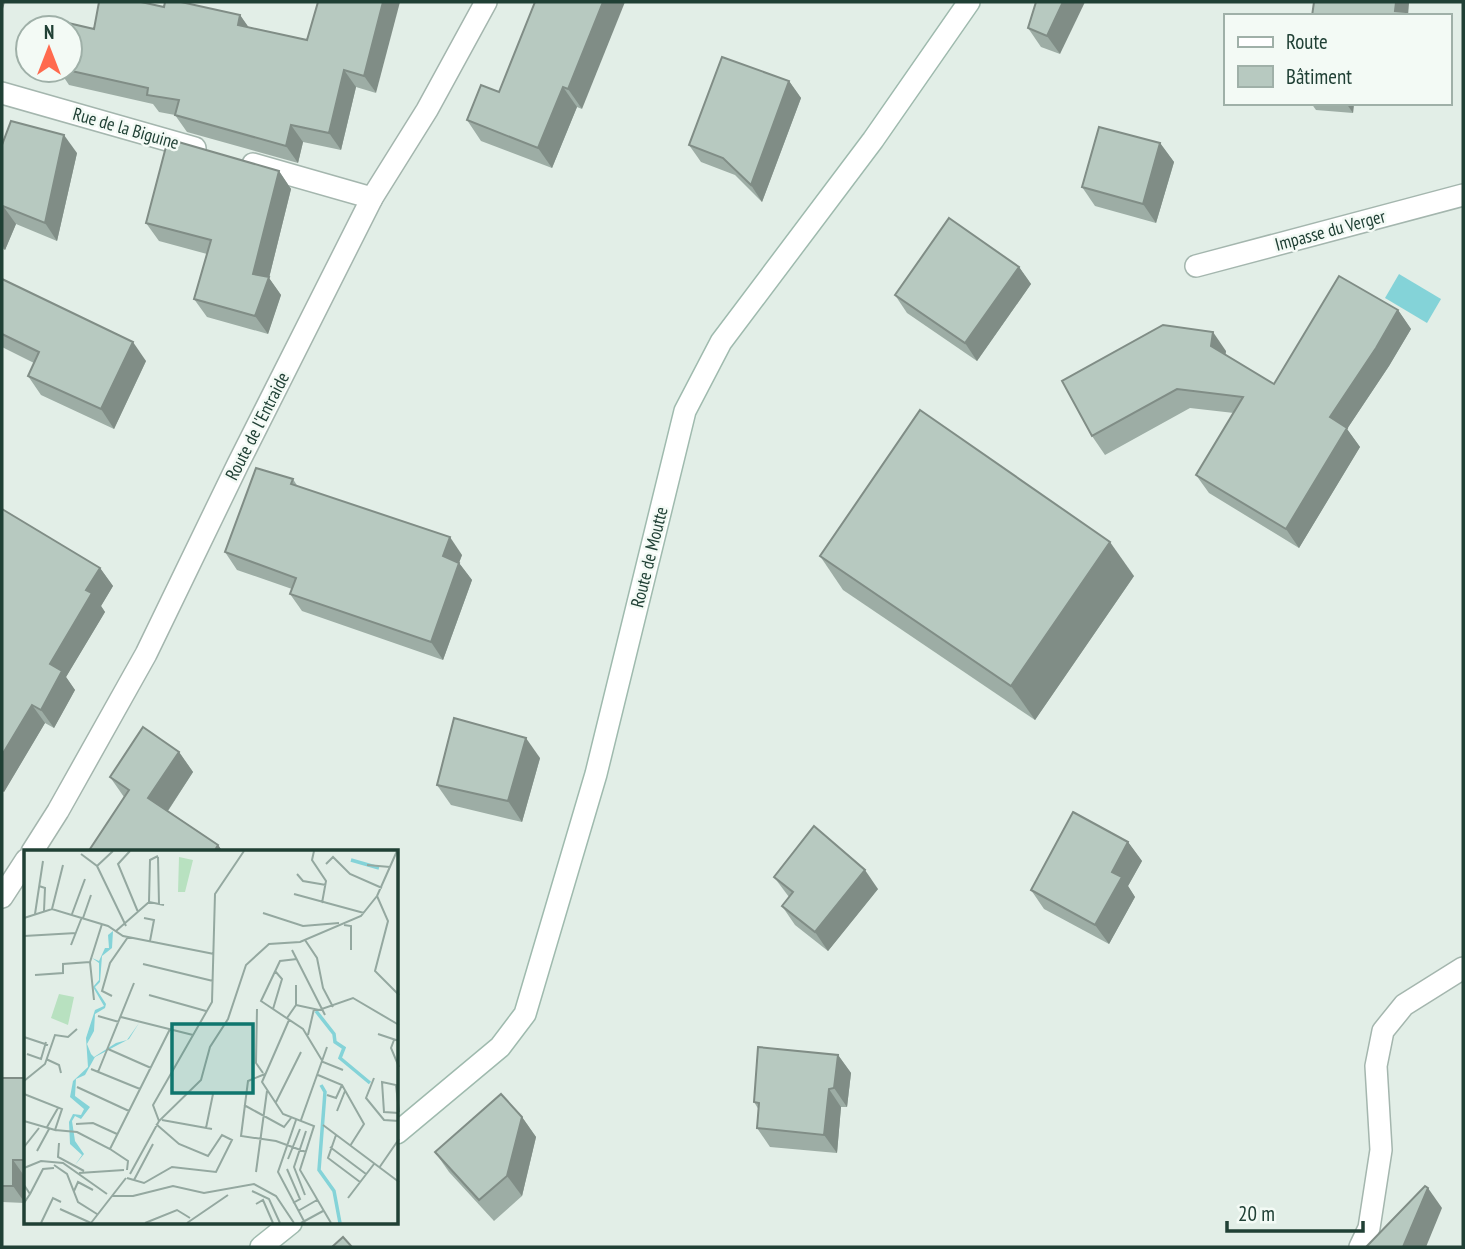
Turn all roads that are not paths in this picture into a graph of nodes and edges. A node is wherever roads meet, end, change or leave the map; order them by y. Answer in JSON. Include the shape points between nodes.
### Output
{"nodes":[{"id":1,"x":486,"y":2,"type":"edge"},
{"id":2,"x":969,"y":2,"type":"edge"},
{"id":3,"x":2,"y":93,"type":"edge"},
{"id":4,"x":214,"y":153,"type":"edge"},
{"id":5,"x":240,"y":161,"type":"edge"},
{"id":6,"x":1463,"y":195,"type":"edge"},
{"id":7,"x":372,"y":198,"type":"junction"},
{"id":8,"x":1196,"y":266,"type":"dead end"},
{"id":9,"x":33,"y":850,"type":"edge"},
{"id":10,"x":24,"y":863,"type":"edge"},
{"id":11,"x":2,"y":897,"type":"edge"},
{"id":12,"x":1463,"y":968,"type":"edge"},
{"id":13,"x":399,"y":1131,"type":"edge"},
{"id":14,"x":290,"y":1224,"type":"edge"},
{"id":15,"x":261,"y":1247,"type":"edge"},
{"id":16,"x":1360,"y":1247,"type":"edge"}],
"edges":[{"from":1,"to":7,"type":"street","name":"Route de l'Entraide"},
{"from":2,"to":13,"type":"street","name":"Route de Moutte","via":[[873,140],[721,342],[685,411],[596,774],[525,1014],[500,1047]]},
{"from":3,"to":4,"type":"street","name":"Rue de la Biguine"},
{"from":5,"to":7,"type":"street"},
{"from":6,"to":8,"type":"street","name":"Impasse du Verger"},
{"from":7,"to":9,"type":"street","name":"Route de l'Entraide","via":[[146,654]]},
{"from":10,"to":11,"type":"street"},
{"from":12,"to":16,"type":"street","via":[[1404,1005],[1383,1031],[1376,1066],[1381,1150],[1369,1228]]},
{"from":14,"to":15,"type":"street"}]}
